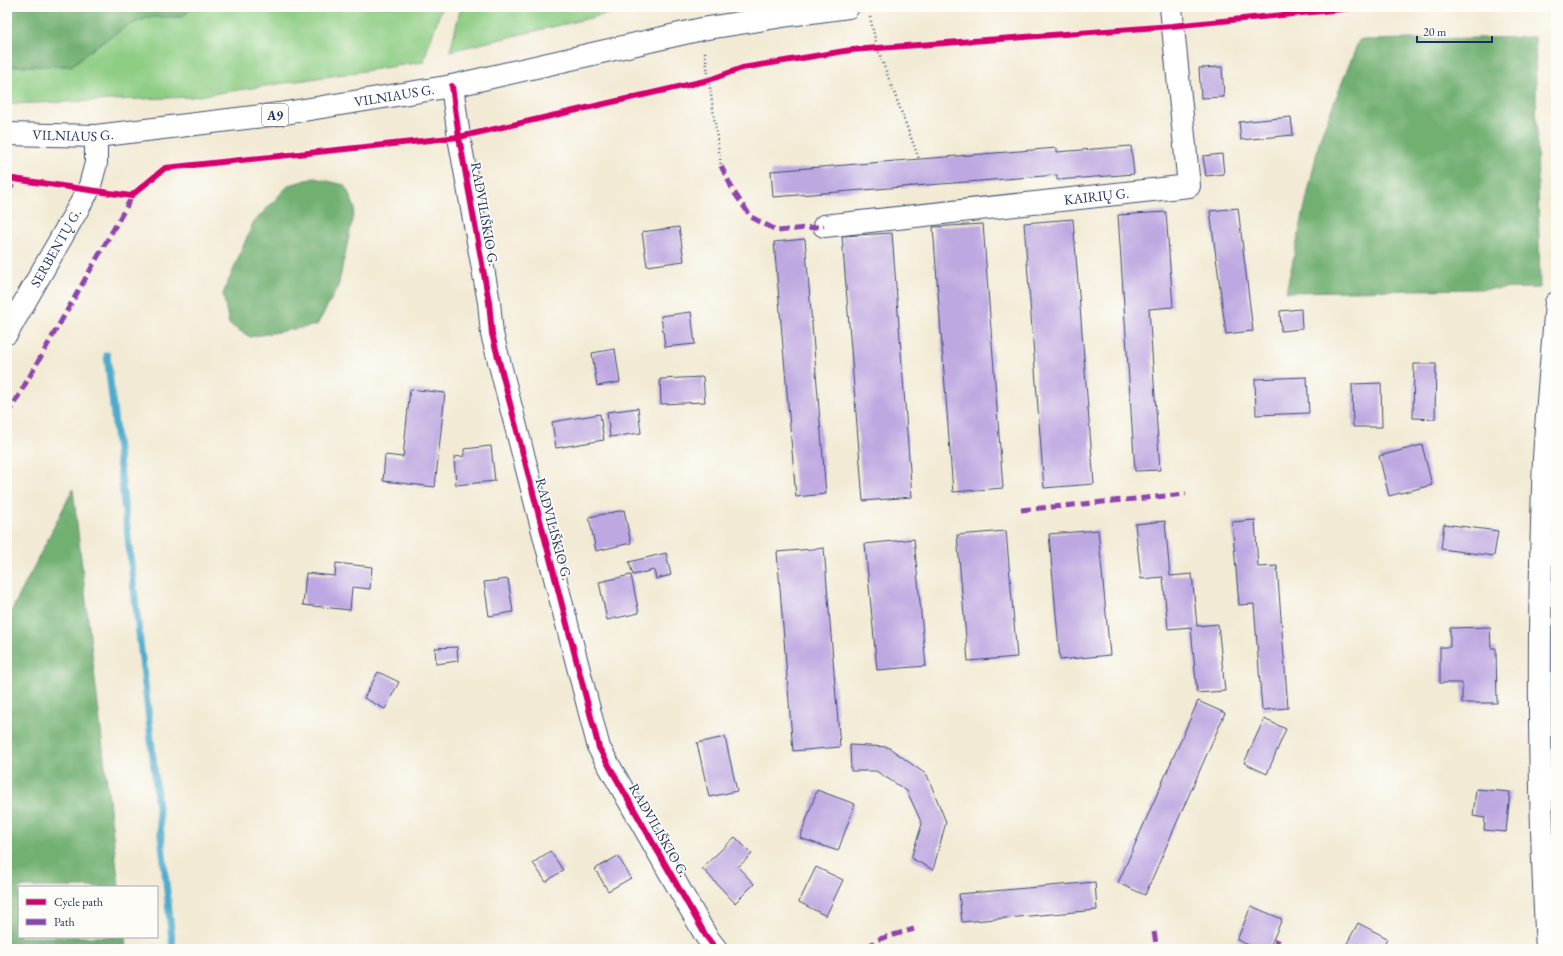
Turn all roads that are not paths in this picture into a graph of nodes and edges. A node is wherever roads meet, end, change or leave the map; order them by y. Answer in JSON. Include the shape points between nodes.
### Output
{"nodes":[{"id":1,"x":848,"y":7,"type":"edge"},
{"id":2,"x":1170,"y":7,"type":"edge"},
{"id":3,"x":452,"y":86,"type":"junction"},
{"id":4,"x":7,"y":134,"type":"edge"},
{"id":5,"x":96,"y":136,"type":"junction"},
{"id":6,"x":824,"y":226,"type":"dead end"},
{"id":7,"x":1556,"y":303,"type":"edge"},
{"id":8,"x":7,"y":333,"type":"edge"},
{"id":9,"x":716,"y":949,"type":"edge"},
{"id":10,"x":1547,"y":949,"type":"edge"}],
"edges":[{"from":1,"to":3,"type":"main road","name":"VILNIAUS G.","number":"A9","via":[[702,30]]},
{"from":2,"to":6,"type":"main road","name":"KAIRIŲ G.","via":[[1189,186]]},
{"from":3,"to":5,"type":"main road","name":"VILNIAUS G.","number":"A9","via":[[279,114]]},
{"from":3,"to":9,"type":"main road","name":"RADVILIŠKIO G.","via":[[489,302],[492,334],[599,748],[706,936]]},
{"from":4,"to":5,"type":"main road","name":"VILNIAUS G.","number":"A9"},
{"from":5,"to":8,"type":"main road","name":"SERBENTŲ G.","via":[[96,162],[89,189]]},
{"from":7,"to":10,"type":"main road","via":[[1544,458],[1539,675]]}]}
